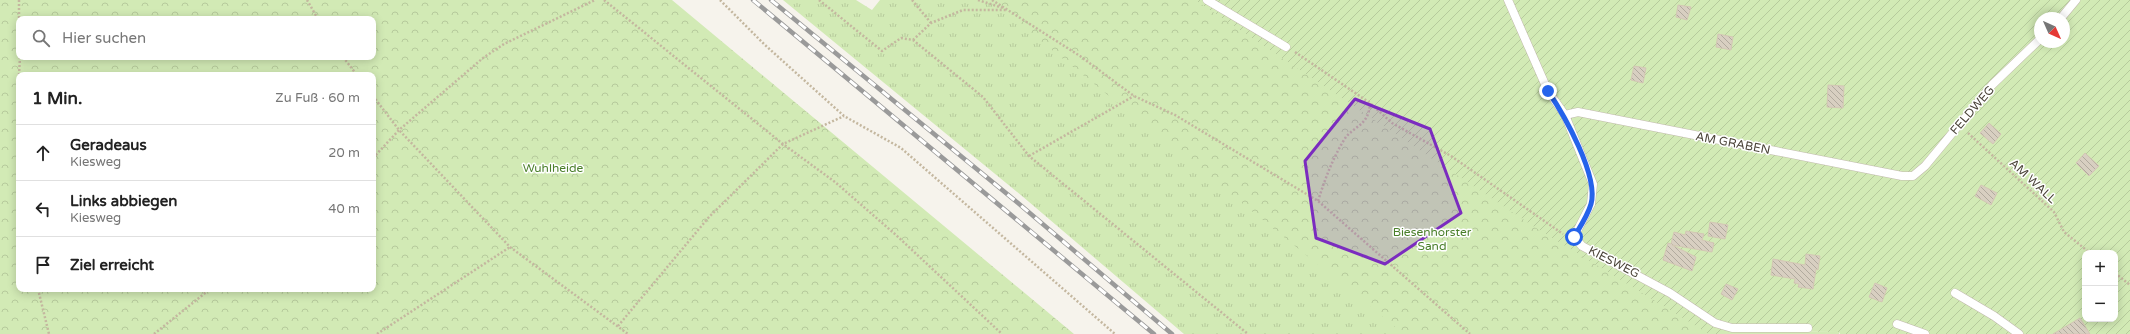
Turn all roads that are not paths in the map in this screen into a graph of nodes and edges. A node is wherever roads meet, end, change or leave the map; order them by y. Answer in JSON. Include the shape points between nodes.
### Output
{"nodes":[{"id":1,"x":1207,"y":0,"type":"edge"},
{"id":2,"x":1508,"y":0,"type":"edge"},
{"id":3,"x":2076,"y":0,"type":"edge"},
{"id":4,"x":2065,"y":12,"type":"edge"},
{"id":5,"x":2034,"y":45,"type":"edge"},
{"id":6,"x":1286,"y":47,"type":"road end"},
{"id":7,"x":1565,"y":116,"type":"junction"},
{"id":8,"x":1902,"y":176,"type":"joint"},
{"id":9,"x":1955,"y":293,"type":"dead end"},
{"id":10,"x":1897,"y":324,"type":"dead end"},
{"id":11,"x":1808,"y":328,"type":"dead end"},
{"id":12,"x":1925,"y":334,"type":"edge"},
{"id":13,"x":2019,"y":334,"type":"edge"}],
"edges":[{"from":1,"to":6,"type":"lane"},
{"from":2,"to":7,"type":"lane","via":[[1548,91]]},
{"from":3,"to":4,"type":"lane"},
{"from":5,"to":8,"type":"lane","name":"FELDWEG","via":[[1992,85],[1925,166],[1913,176]]},
{"from":7,"to":8,"type":"lane","name":"AM GRABEN","via":[[1578,112]]},
{"from":7,"to":11,"type":"lane","name":"KIESWEG","via":[[1593,184],[1591,204],[1574,237],[1582,246],[1670,293],[1715,322],[1732,328]]},
{"from":9,"to":13,"type":"lane"},
{"from":10,"to":12,"type":"lane"}]}
